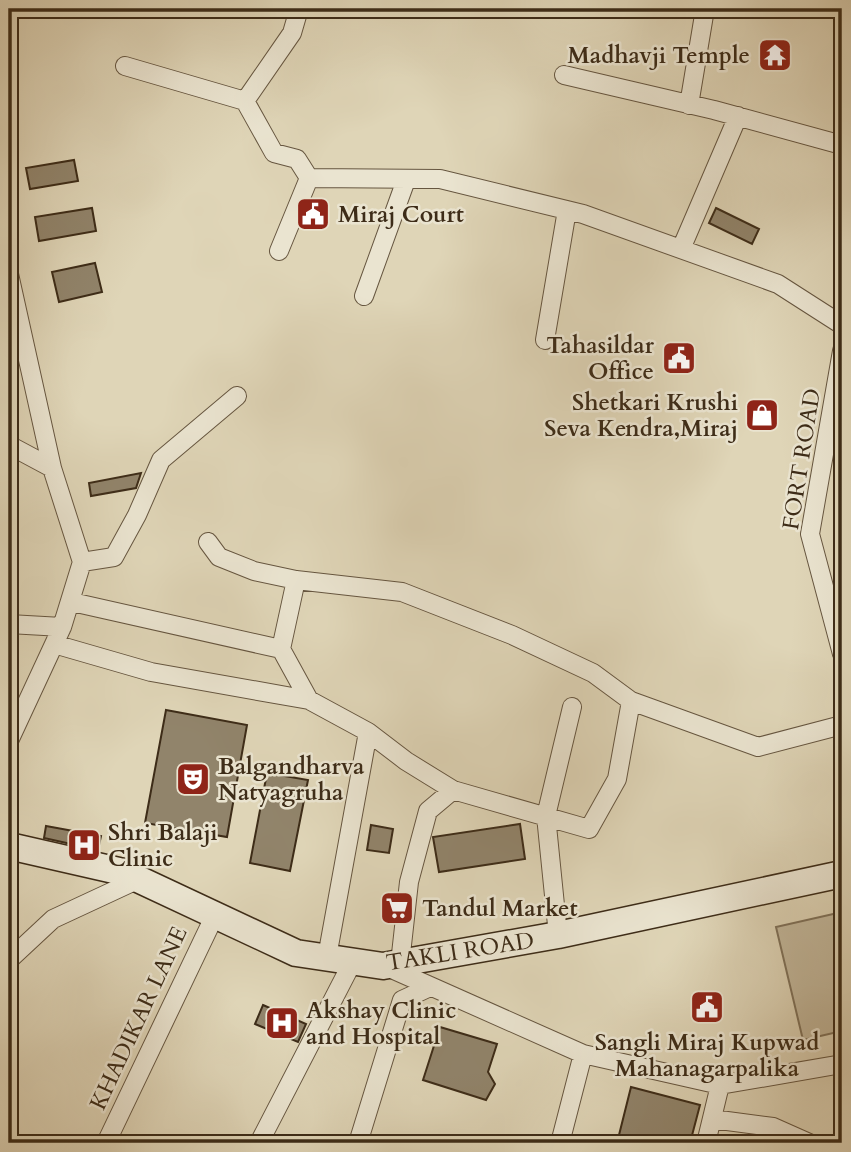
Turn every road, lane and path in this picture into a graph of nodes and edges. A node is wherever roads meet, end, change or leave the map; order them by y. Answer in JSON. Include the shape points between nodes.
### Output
{"nodes":[{"id":1,"x":299,"y":9,"type":"edge"},
{"id":2,"x":705,"y":9,"type":"edge"},
{"id":3,"x":125,"y":66,"type":"dead end"},
{"id":4,"x":564,"y":75,"type":"dead end"},
{"id":5,"x":245,"y":101,"type":"junction"},
{"id":6,"x":689,"y":105,"type":"junction"},
{"id":7,"x":738,"y":116,"type":"junction"},
{"id":8,"x":842,"y":145,"type":"edge"},
{"id":9,"x":309,"y":177,"type":"junction"},
{"id":10,"x":406,"y":180,"type":"junction"},
{"id":11,"x":567,"y":210,"type":"junction"},
{"id":12,"x":681,"y":249,"type":"junction"},
{"id":13,"x":279,"y":251,"type":"dead end"},
{"id":14,"x":9,"y":274,"type":"edge"},
{"id":15,"x":364,"y":296,"type":"dead end"},
{"id":16,"x":842,"y":325,"type":"edge"},
{"id":17,"x":545,"y":340,"type":"dead end"},
{"id":18,"x":842,"y":351,"type":"edge"},
{"id":19,"x":237,"y":396,"type":"dead end"},
{"id":20,"x":9,"y":445,"type":"edge"},
{"id":21,"x":51,"y":468,"type":"junction"},
{"id":22,"x":208,"y":542,"type":"dead end"},
{"id":23,"x":82,"y":562,"type":"junction"},
{"id":24,"x":296,"y":580,"type":"junction"},
{"id":25,"x":72,"y":602,"type":"junction"},
{"id":26,"x":9,"y":624,"type":"edge"},
{"id":27,"x":58,"y":636,"type":"junction"},
{"id":28,"x":281,"y":649,"type":"junction"},
{"id":29,"x":842,"y":654,"type":"edge"},
{"id":30,"x":309,"y":700,"type":"junction"},
{"id":31,"x":631,"y":701,"type":"junction"},
{"id":32,"x":572,"y":708,"type":"dead end"},
{"id":33,"x":842,"y":725,"type":"edge"},
{"id":34,"x":368,"y":732,"type":"junction"},
{"id":35,"x":9,"y":741,"type":"edge"},
{"id":36,"x":453,"y":790,"type":"junction"},
{"id":37,"x":546,"y":817,"type":"junction"},
{"id":38,"x":9,"y":846,"type":"edge"},
{"id":39,"x":842,"y":874,"type":"edge"},
{"id":40,"x":139,"y":879,"type":"junction"},
{"id":41,"x":215,"y":915,"type":"junction"},
{"id":42,"x":558,"y":935,"type":"junction"},
{"id":43,"x":327,"y":957,"type":"junction"},
{"id":44,"x":9,"y":960,"type":"edge"},
{"id":45,"x":353,"y":961,"type":"junction"},
{"id":46,"x":392,"y":964,"type":"junction"},
{"id":47,"x":430,"y":987,"type":"junction"},
{"id":48,"x":583,"y":1054,"type":"junction"},
{"id":49,"x":842,"y":1064,"type":"edge"},
{"id":50,"x":720,"y":1085,"type":"junction"},
{"id":51,"x":712,"y":1119,"type":"junction"},
{"id":52,"x":106,"y":1143,"type":"edge"},
{"id":53,"x":259,"y":1143,"type":"edge"},
{"id":54,"x":358,"y":1143,"type":"edge"},
{"id":55,"x":560,"y":1143,"type":"edge"},
{"id":56,"x":706,"y":1143,"type":"edge"},
{"id":57,"x":809,"y":1143,"type":"edge"}],
"edges":[{"from":1,"to":5,"type":"street","via":[[292,33]]},
{"from":2,"to":6,"type":"street"},
{"from":3,"to":5,"type":"street"},
{"from":4,"to":6,"type":"street"},
{"from":5,"to":9,"type":"street","via":[[274,153],[297,159]]},
{"from":6,"to":7,"type":"street"},
{"from":7,"to":8,"type":"street"},
{"from":7,"to":12,"type":"street"},
{"from":9,"to":10,"type":"street"},
{"from":9,"to":13,"type":"street"},
{"from":10,"to":11,"type":"street","via":[[440,179]]},
{"from":10,"to":15,"type":"street"},
{"from":11,"to":12,"type":"street"},
{"from":11,"to":17,"type":"street"},
{"from":12,"to":16,"type":"street","via":[[778,284]]},
{"from":14,"to":21,"type":"street"},
{"from":18,"to":29,"type":"street","name":"FORT ROAD","via":[[810,534]]},
{"from":19,"to":23,"type":"street","via":[[161,460],[114,557]]},
{"from":20,"to":21,"type":"street"},
{"from":21,"to":23,"type":"street"},
{"from":22,"to":24,"type":"street","via":[[219,557]]},
{"from":23,"to":25,"type":"street"},
{"from":24,"to":28,"type":"street"},
{"from":24,"to":31,"type":"street","via":[[402,592],[593,673]]},
{"from":25,"to":27,"type":"street"},
{"from":25,"to":28,"type":"street"},
{"from":26,"to":27,"type":"street"},
{"from":27,"to":30,"type":"street","via":[[151,672]]},
{"from":27,"to":35,"type":"street"},
{"from":28,"to":30,"type":"street"},
{"from":30,"to":34,"type":"street"},
{"from":31,"to":33,"type":"street","via":[[758,747]]},
{"from":31,"to":37,"type":"street","via":[[617,779],[590,829]]},
{"from":32,"to":37,"type":"street"},
{"from":34,"to":36,"type":"street"},
{"from":34,"to":43,"type":"street"},
{"from":36,"to":37,"type":"street"},
{"from":36,"to":46,"type":"street","via":[[428,811]]},
{"from":37,"to":42,"type":"street"},
{"from":38,"to":40,"type":"main road","name":"TAKLI ROAD"},
{"from":39,"to":42,"type":"main road","name":"TAKLI ROAD"},
{"from":40,"to":41,"type":"main road","name":"TAKLI ROAD"},
{"from":40,"to":44,"type":"street","via":[[53,919]]},
{"from":41,"to":43,"type":"main road","name":"TAKLI ROAD","via":[[296,953]]},
{"from":41,"to":52,"type":"street","name":"KHADIKAR LANE"},
{"from":42,"to":46,"type":"main road","name":"TAKLI ROAD"},
{"from":43,"to":45,"type":"main road","name":"TAKLI ROAD"},
{"from":45,"to":46,"type":"main road","name":"TAKLI ROAD"},
{"from":45,"to":53,"type":"street"},
{"from":46,"to":47,"type":"street"},
{"from":47,"to":48,"type":"street"},
{"from":47,"to":54,"type":"street","via":[[402,1000]]},
{"from":48,"to":50,"type":"street"},
{"from":48,"to":55,"type":"street"},
{"from":49,"to":50,"type":"street"},
{"from":50,"to":51,"type":"street"},
{"from":51,"to":56,"type":"street"},
{"from":51,"to":57,"type":"street","via":[[773,1128]]}]}
